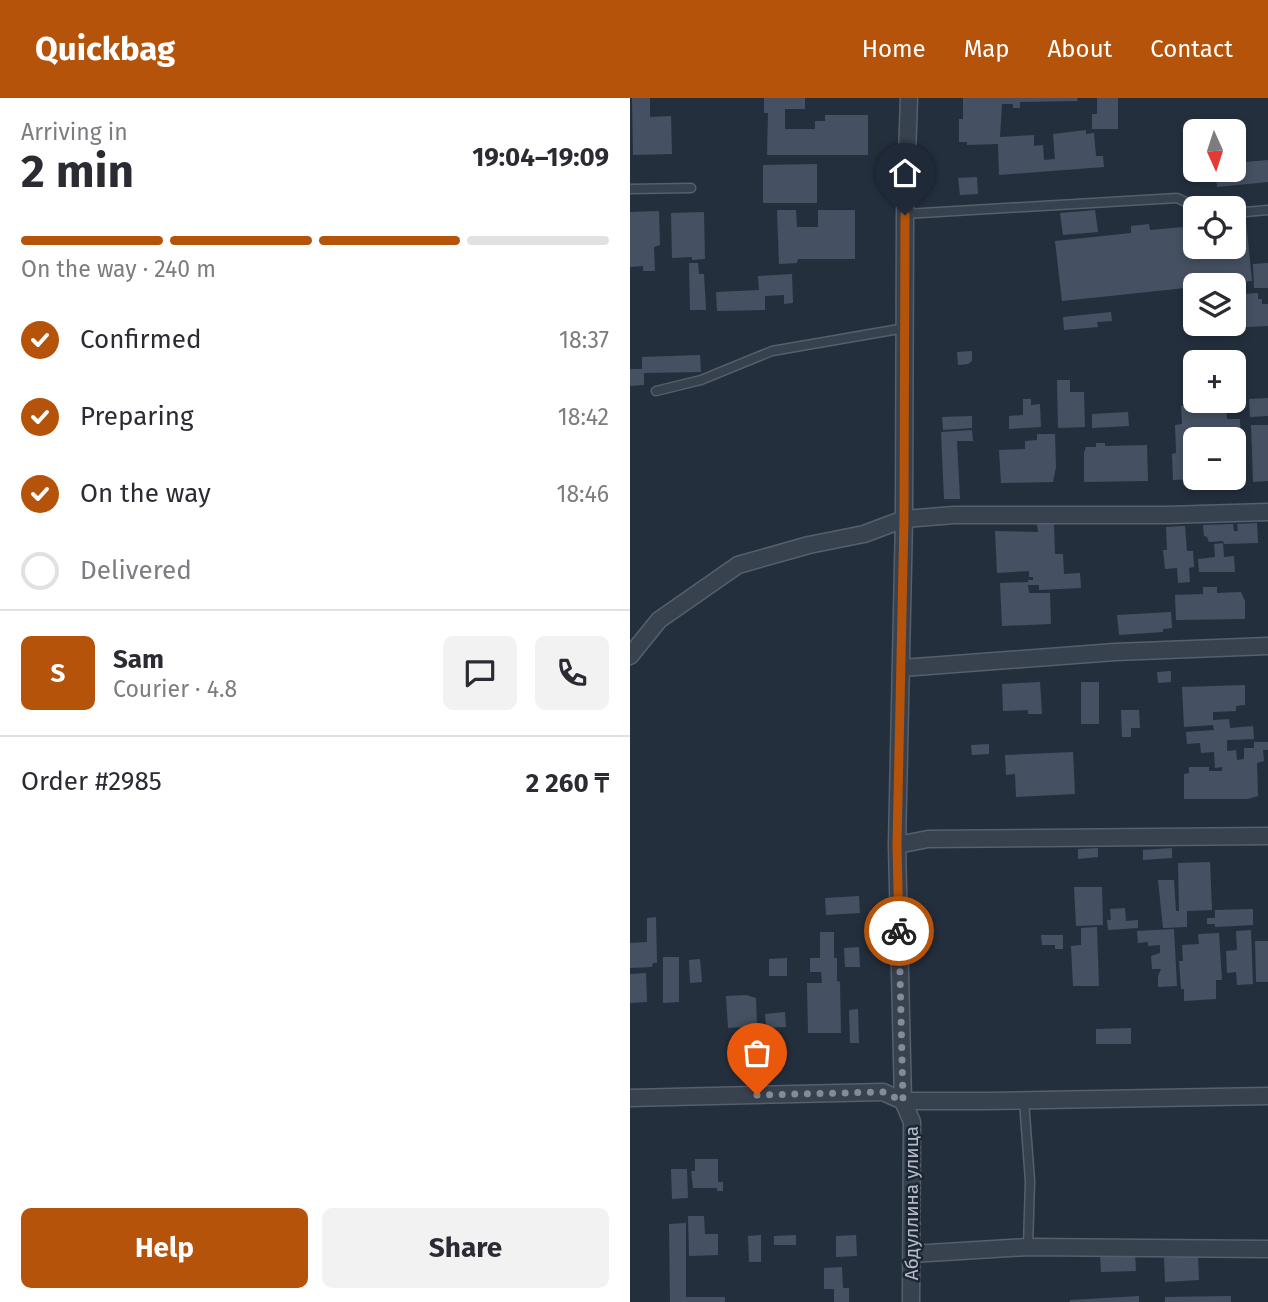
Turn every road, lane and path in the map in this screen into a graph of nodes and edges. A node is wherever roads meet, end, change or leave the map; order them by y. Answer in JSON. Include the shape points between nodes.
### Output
{"nodes":[{"id":1,"x":909,"y":98,"type":"edge"},
{"id":2,"x":691,"y":188,"type":"dead end"},
{"id":3,"x":630,"y":189,"type":"edge"},
{"id":4,"x":1183,"y":201,"type":"edge"},
{"id":5,"x":1268,"y":210,"type":"edge"},
{"id":6,"x":1246,"y":212,"type":"edge"},
{"id":7,"x":905,"y":215,"type":"junction"},
{"id":8,"x":905,"y":328,"type":"junction"},
{"id":9,"x":656,"y":391,"type":"dead end"},
{"id":10,"x":1268,"y":512,"type":"edge"},
{"id":11,"x":904,"y":519,"type":"junction"},
{"id":12,"x":1268,"y":646,"type":"edge"},
{"id":13,"x":630,"y":656,"type":"edge"},
{"id":14,"x":902,"y":668,"type":"junction"},
{"id":15,"x":1268,"y":836,"type":"edge"},
{"id":16,"x":897,"y":845,"type":"junction"},
{"id":17,"x":630,"y":1098,"type":"edge"},
{"id":18,"x":1265,"y":1100,"type":"edge"},
{"id":19,"x":903,"y":1101,"type":"junction"},
{"id":20,"x":1024,"y":1101,"type":"junction"},
{"id":21,"x":1028,"y":1247,"type":"junction"},
{"id":22,"x":1268,"y":1249,"type":"edge"},
{"id":23,"x":912,"y":1254,"type":"junction"},
{"id":24,"x":911,"y":1302,"type":"edge"}],
"edges":[{"from":1,"to":7,"type":"street","name":"Абдуллина улица"},
{"from":2,"to":3,"type":"lane"},
{"from":4,"to":7,"type":"lane"},
{"from":5,"to":6,"type":"lane"},
{"from":7,"to":8,"type":"street","name":"Абдуллина улица"},
{"from":8,"to":9,"type":"lane","via":[[772,351],[701,380]]},
{"from":8,"to":11,"type":"street","name":"Абдуллина улица"},
{"from":10,"to":11,"type":"street"},
{"from":11,"to":13,"type":"street","via":[[864,534],[738,565],[659,620]]},
{"from":11,"to":14,"type":"street","name":"Абдуллина улица"},
{"from":12,"to":14,"type":"street"},
{"from":14,"to":16,"type":"street","name":"Абдуллина улица"},
{"from":15,"to":16,"type":"street","via":[[928,839]]},
{"from":16,"to":19,"type":"street","name":"Абдуллина улица"},
{"from":17,"to":19,"type":"street","via":[[883,1092]]},
{"from":18,"to":20,"type":"street"},
{"from":19,"to":20,"type":"street"},
{"from":19,"to":23,"type":"street","name":"Абдуллина улица","via":[[912,1122]]},
{"from":20,"to":21,"type":"lane","via":[[1030,1181]]},
{"from":21,"to":22,"type":"street"},
{"from":21,"to":23,"type":"street"},
{"from":23,"to":24,"type":"street","name":"Абдуллина улица"}]}
